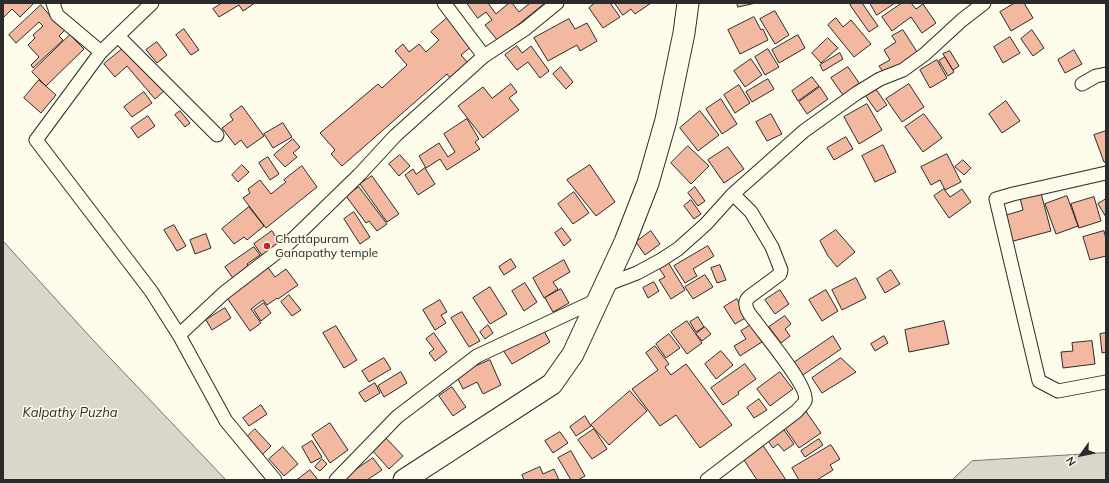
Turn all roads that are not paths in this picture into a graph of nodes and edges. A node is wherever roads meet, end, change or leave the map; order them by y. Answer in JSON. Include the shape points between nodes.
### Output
{"nodes":[{"id":1,"x":53,"y":3,"type":"edge"},
{"id":2,"x":152,"y":3,"type":"edge"},
{"id":3,"x":444,"y":3,"type":"edge"},
{"id":4,"x":557,"y":3,"type":"edge"},
{"id":5,"x":688,"y":3,"type":"edge"},
{"id":6,"x":984,"y":3,"type":"edge"},
{"id":7,"x":118,"y":36,"type":"junction"},
{"id":8,"x":101,"y":52,"type":"junction"},
{"id":9,"x":484,"y":56,"type":"junction"},
{"id":10,"x":1106,"y":74,"type":"edge"},
{"id":11,"x":1082,"y":84,"type":"dead end"},
{"id":12,"x":216,"y":135,"type":"dead end"},
{"id":13,"x":1106,"y":173,"type":"edge"},
{"id":14,"x":733,"y":194,"type":"junction"},
{"id":15,"x":600,"y":293,"type":"junction"},
{"id":16,"x":179,"y":335,"type":"junction"},
{"id":17,"x":1106,"y":382,"type":"edge"},
{"id":18,"x":275,"y":480,"type":"edge"},
{"id":19,"x":336,"y":480,"type":"edge"},
{"id":20,"x":404,"y":480,"type":"edge"},
{"id":21,"x":707,"y":480,"type":"edge"}],
"edges":[{"from":1,"to":8,"type":"street","via":[[57,15]]},
{"from":2,"to":7,"type":"street"},
{"from":3,"to":9,"type":"street"},
{"from":4,"to":9,"type":"street","via":[[525,29]]},
{"from":5,"to":15,"type":"highway","via":[[684,33],[658,151],[625,242]]},
{"from":6,"to":14,"type":"street","via":[[904,70],[880,79],[856,93],[804,131]]},
{"from":7,"to":8,"type":"street"},
{"from":7,"to":12,"type":"street"},
{"from":8,"to":16,"type":"street","via":[[36,140],[151,291]]},
{"from":9,"to":16,"type":"street","via":[[395,136],[289,243],[224,293]]},
{"from":10,"to":11,"type":"street"},
{"from":13,"to":17,"type":"street","via":[[996,199],[1039,381],[1058,391]]},
{"from":14,"to":15,"type":"street","via":[[706,224],[678,248]]},
{"from":14,"to":21,"type":"street","via":[[751,212],[772,247],[781,270],[780,274],[749,297],[746,305],[748,311],[802,387],[805,402]]},
{"from":15,"to":19,"type":"street","via":[[477,356],[397,417]]},
{"from":15,"to":20,"type":"highway","via":[[573,354],[552,384]]},
{"from":16,"to":18,"type":"street","via":[[226,421]]}]}
